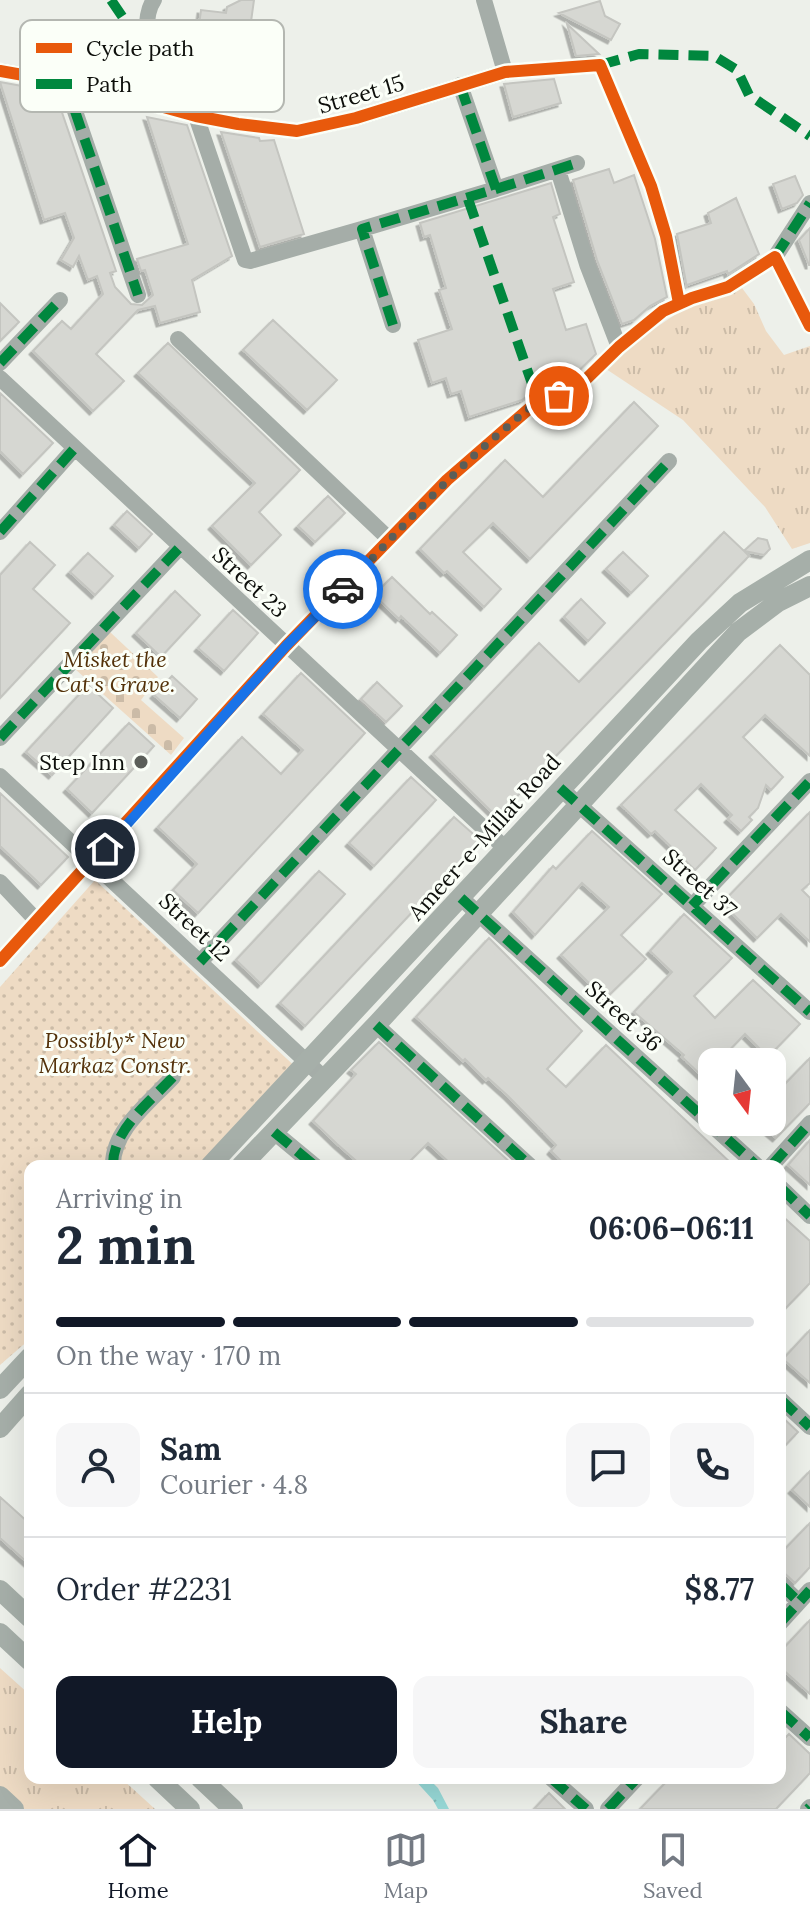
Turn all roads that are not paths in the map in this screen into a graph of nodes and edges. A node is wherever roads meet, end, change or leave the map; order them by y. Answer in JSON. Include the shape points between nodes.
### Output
{"nodes":[{"id":1,"x":154,"y":0,"type":"edge"},
{"id":2,"x":484,"y":0,"type":"edge"},
{"id":3,"x":148,"y":20,"type":"edge"},
{"id":4,"x":0,"y":71,"type":"edge"},
{"id":5,"x":505,"y":72,"type":"junction"},
{"id":6,"x":20,"y":74,"type":"edge"},
{"id":7,"x":460,"y":85,"type":"junction"},
{"id":8,"x":75,"y":112,"type":"edge"},
{"id":9,"x":181,"y":112,"type":"edge"},
{"id":10,"x":196,"y":116,"type":"junction"},
{"id":11,"x":577,"y":163,"type":"dead end"},
{"id":12,"x":558,"y":170,"type":"junction"},
{"id":13,"x":496,"y":189,"type":"junction"},
{"id":14,"x":810,"y":203,"type":"edge"},
{"id":15,"x":362,"y":229,"type":"junction"},
{"id":16,"x":775,"y":257,"type":"junction"},
{"id":17,"x":138,"y":295,"type":"dead end"},
{"id":18,"x":60,"y":300,"type":"dead end"},
{"id":19,"x":679,"y":303,"type":"junction"},
{"id":20,"x":393,"y":325,"type":"dead end"},
{"id":21,"x":810,"y":326,"type":"edge"},
{"id":22,"x":178,"y":339,"type":"dead end"},
{"id":23,"x":619,"y":347,"type":"junction"},
{"id":24,"x":0,"y":363,"type":"edge"},
{"id":25,"x":0,"y":378,"type":"edge"},
{"id":26,"x":74,"y":449,"type":"junction"},
{"id":27,"x":669,"y":461,"type":"dead end"},
{"id":28,"x":0,"y":532,"type":"edge"},
{"id":29,"x":388,"y":538,"type":"junction"},
{"id":30,"x":180,"y":547,"type":"junction"},
{"id":31,"x":810,"y":560,"type":"edge"},
{"id":32,"x":810,"y":586,"type":"edge"},
{"id":33,"x":286,"y":646,"type":"junction"},
{"id":34,"x":0,"y":738,"type":"edge"},
{"id":35,"x":399,"y":749,"type":"junction"},
{"id":36,"x":0,"y":776,"type":"edge"},
{"id":37,"x":810,"y":781,"type":"edge"},
{"id":38,"x":560,"y":788,"type":"junction"},
{"id":39,"x":579,"y":804,"type":"junction"},
{"id":40,"x":506,"y":849,"type":"junction"},
{"id":41,"x":92,"y":861,"type":"junction"},
{"id":42,"x":0,"y":882,"type":"edge"},
{"id":43,"x":461,"y":898,"type":"junction"},
{"id":44,"x":692,"y":906,"type":"junction"},
{"id":45,"x":478,"y":914,"type":"junction"},
{"id":46,"x":37,"y":921,"type":"junction"},
{"id":47,"x":0,"y":961,"type":"edge"},
{"id":48,"x":200,"y":962,"type":"junction"},
{"id":49,"x":806,"y":1001,"type":"edge"},
{"id":50,"x":376,"y":1025,"type":"junction"},
{"id":51,"x":308,"y":1061,"type":"junction"},
{"id":52,"x":173,"y":1077,"type":"dead end"},
{"id":53,"x":324,"y":1078,"type":"junction"},
{"id":54,"x":810,"y":1123,"type":"edge"},
{"id":55,"x":274,"y":1132,"type":"junction"},
{"id":56,"x":113,"y":1160,"type":"edge"},
{"id":57,"x":216,"y":1160,"type":"edge"},
{"id":58,"x":247,"y":1160,"type":"edge"},
{"id":59,"x":308,"y":1160,"type":"edge"},
{"id":60,"x":523,"y":1160,"type":"edge"},
{"id":61,"x":750,"y":1160,"type":"edge"},
{"id":62,"x":776,"y":1160,"type":"edge"},
{"id":63,"x":786,"y":1193,"type":"edge"},
{"id":64,"x":810,"y":1216,"type":"edge"},
{"id":65,"x":24,"y":1363,"type":"edge"},
{"id":66,"x":0,"y":1389,"type":"edge"},
{"id":67,"x":24,"y":1401,"type":"edge"},
{"id":68,"x":786,"y":1405,"type":"edge"},
{"id":69,"x":810,"y":1427,"type":"edge"},
{"id":70,"x":0,"y":1428,"type":"edge"},
{"id":71,"x":786,"y":1587,"type":"edge"},
{"id":72,"x":0,"y":1590,"type":"edge"},
{"id":73,"x":806,"y":1597,"type":"edge"},
{"id":74,"x":24,"y":1612,"type":"edge"},
{"id":75,"x":786,"y":1617,"type":"edge"},
{"id":76,"x":0,"y":1633,"type":"edge"},
{"id":77,"x":24,"y":1655,"type":"edge"},
{"id":78,"x":786,"y":1716,"type":"edge"},
{"id":79,"x":810,"y":1738,"type":"edge"},
{"id":80,"x":163,"y":1784,"type":"edge"},
{"id":81,"x":206,"y":1784,"type":"edge"},
{"id":82,"x":558,"y":1784,"type":"edge"},
{"id":83,"x":631,"y":1784,"type":"edge"},
{"id":84,"x":0,"y":1796,"type":"edge"},
{"id":85,"x":14,"y":1809,"type":"edge"},
{"id":86,"x":190,"y":1809,"type":"edge"},
{"id":87,"x":233,"y":1809,"type":"edge"},
{"id":88,"x":586,"y":1809,"type":"edge"},
{"id":89,"x":608,"y":1809,"type":"edge"}],
"edges":[{"from":1,"to":3,"type":"street"},
{"from":2,"to":5,"type":"street"},
{"from":4,"to":6,"type":"street","name":"Street 15"},
{"from":5,"to":7,"type":"street","name":"Street 15"},
{"from":5,"to":19,"type":"street","name":"Street 15","via":[[600,65],[651,186]]},
{"from":7,"to":10,"type":"street","name":"Street 15","via":[[297,131]]},
{"from":7,"to":13,"type":"street"},
{"from":8,"to":17,"type":"street"},
{"from":9,"to":10,"type":"street","name":"Street 15"},
{"from":10,"to":15,"type":"street","via":[[245,260]]},
{"from":11,"to":12,"type":"street"},
{"from":12,"to":13,"type":"street"},
{"from":12,"to":23,"type":"street"},
{"from":13,"to":15,"type":"street"},
{"from":14,"to":16,"type":"street"},
{"from":15,"to":20,"type":"street"},
{"from":16,"to":19,"type":"street","via":[[728,287]]},
{"from":16,"to":21,"type":"street"},
{"from":18,"to":24,"type":"street"},
{"from":19,"to":23,"type":"street"},
{"from":22,"to":29,"type":"street"},
{"from":23,"to":29,"type":"street","via":[[573,392],[538,401]]},
{"from":25,"to":26,"type":"street","name":"Street 23"},
{"from":26,"to":28,"type":"street"},
{"from":26,"to":30,"type":"street","name":"Street 23"},
{"from":27,"to":35,"type":"street"},
{"from":29,"to":33,"type":"street"},
{"from":30,"to":33,"type":"street","name":"Street 23"},
{"from":30,"to":34,"type":"street"},
{"from":31,"to":38,"type":"main road","name":"Ameer-e-Millat Road","via":[[729,611]]},
{"from":32,"to":39,"type":"main road","via":[[738,632]]},
{"from":33,"to":35,"type":"street","name":"Street 23"},
{"from":33,"to":41,"type":"street"},
{"from":35,"to":40,"type":"street","name":"Street 23"},
{"from":35,"to":48,"type":"street"},
{"from":36,"to":41,"type":"street","name":"Street 12"},
{"from":37,"to":44,"type":"street"},
{"from":38,"to":39,"type":"street","name":"Street 37"},
{"from":38,"to":40,"type":"main road","name":"Ameer-e-Millat Road"},
{"from":39,"to":44,"type":"street","name":"Street 37"},
{"from":39,"to":45,"type":"main road"},
{"from":40,"to":43,"type":"main road","name":"Ameer-e-Millat Road"},
{"from":41,"to":46,"type":"street"},
{"from":41,"to":48,"type":"street","name":"Street 12"},
{"from":42,"to":46,"type":"street"},
{"from":43,"to":45,"type":"street","name":"Street 36"},
{"from":43,"to":51,"type":"main road","name":"Ameer-e-Millat Road"},
{"from":44,"to":49,"type":"street","name":"Street 37"},
{"from":45,"to":50,"type":"main road"},
{"from":45,"to":61,"type":"street","name":"Street 36"},
{"from":46,"to":47,"type":"street"},
{"from":48,"to":51,"type":"street","name":"Street 12"},
{"from":50,"to":53,"type":"main road"},
{"from":50,"to":60,"type":"street"},
{"from":51,"to":53,"type":"street","name":"Street 12"},
{"from":51,"to":57,"type":"main road","name":"Ameer-e-Millat Road"},
{"from":52,"to":56,"type":"street","via":[[120,1135]]},
{"from":53,"to":55,"type":"main road"},
{"from":54,"to":62,"type":"street"},
{"from":55,"to":58,"type":"main road"},
{"from":55,"to":59,"type":"street"},
{"from":63,"to":64,"type":"street"},
{"from":65,"to":66,"type":"main road"},
{"from":67,"to":70,"type":"main road"},
{"from":68,"to":69,"type":"street"},
{"from":71,"to":73,"type":"street"},
{"from":72,"to":74,"type":"main road"},
{"from":73,"to":75,"type":"street"},
{"from":76,"to":77,"type":"main road"},
{"from":78,"to":79,"type":"street"},
{"from":80,"to":86,"type":"main road"},
{"from":81,"to":87,"type":"main road"},
{"from":82,"to":88,"type":"street"},
{"from":83,"to":89,"type":"street"},
{"from":84,"to":85,"type":"main road"}]}
